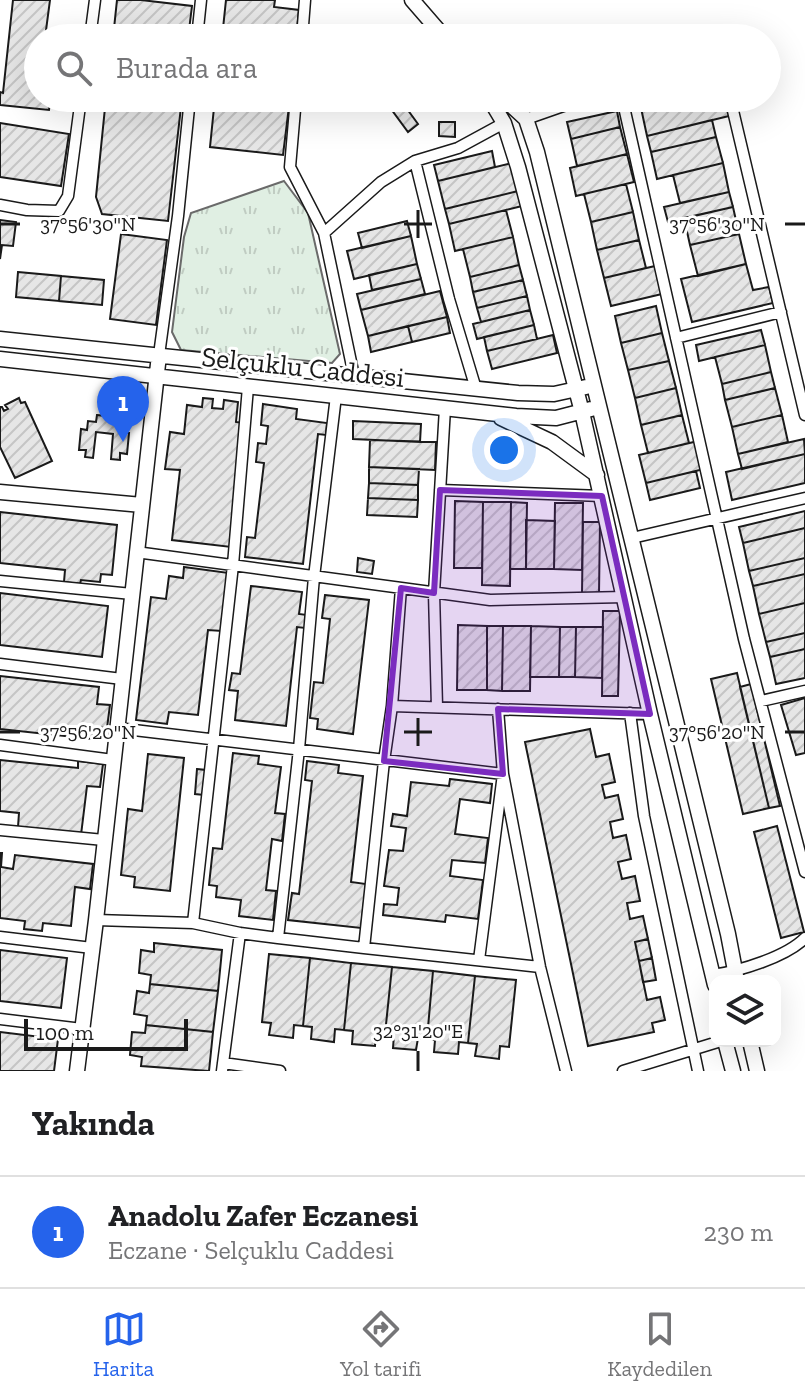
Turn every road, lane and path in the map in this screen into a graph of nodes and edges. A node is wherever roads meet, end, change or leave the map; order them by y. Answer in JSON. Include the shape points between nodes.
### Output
{"nodes":[{"id":1,"x":95,"y":0,"type":"edge"},
{"id":2,"x":201,"y":0,"type":"edge"},
{"id":3,"x":305,"y":0,"type":"edge"},
{"id":4,"x":412,"y":0,"type":"edge"},
{"id":5,"x":92,"y":24,"type":"edge"},
{"id":6,"x":198,"y":24,"type":"edge"},
{"id":7,"x":303,"y":24,"type":"edge"},
{"id":8,"x":433,"y":24,"type":"edge"},
{"id":9,"x":79,"y":112,"type":"edge"},
{"id":10,"x":189,"y":112,"type":"edge"},
{"id":11,"x":295,"y":112,"type":"edge"},
{"id":12,"x":497,"y":112,"type":"edge"},
{"id":13,"x":518,"y":112,"type":"edge"},
{"id":14,"x":546,"y":112,"type":"edge"},
{"id":15,"x":625,"y":112,"type":"edge"},
{"id":16,"x":733,"y":112,"type":"edge"},
{"id":17,"x":526,"y":119,"type":"junction"},
{"id":18,"x":504,"y":123,"type":"junction"},
{"id":19,"x":415,"y":161,"type":"junction"},
{"id":20,"x":0,"y":205,"type":"edge"},
{"id":21,"x":324,"y":233,"type":"junction"},
{"id":22,"x":781,"y":312,"type":"junction"},
{"id":23,"x":676,"y":338,"type":"junction"},
{"id":24,"x":0,"y":339,"type":"edge"},
{"id":25,"x":159,"y":355,"type":"junction"},
{"id":26,"x":0,"y":359,"type":"edge"},
{"id":27,"x":354,"y":376,"type":"junction"},
{"id":28,"x":157,"y":377,"type":"junction"},
{"id":29,"x":594,"y":384,"type":"junction"},
{"id":30,"x":248,"y":387,"type":"junction"},
{"id":31,"x":476,"y":389,"type":"junction"},
{"id":32,"x":576,"y":389,"type":"junction"},
{"id":33,"x":336,"y":396,"type":"junction"},
{"id":34,"x":599,"y":407,"type":"junction"},
{"id":35,"x":445,"y":408,"type":"junction"},
{"id":36,"x":582,"y":412,"type":"junction"},
{"id":37,"x":490,"y":413,"type":"junction"},
{"id":38,"x":805,"y":415,"type":"edge"},
{"id":39,"x":597,"y":475,"type":"junction"},
{"id":40,"x":440,"y":490,"type":"junction"},
{"id":41,"x":0,"y":492,"type":"edge"},
{"id":42,"x":602,"y":496,"type":"junction"},
{"id":43,"x":805,"y":498,"type":"edge"},
{"id":44,"x":142,"y":505,"type":"junction"},
{"id":45,"x":717,"y":519,"type":"junction"},
{"id":46,"x":632,"y":538,"type":"junction"},
{"id":47,"x":136,"y":552,"type":"junction"},
{"id":48,"x":233,"y":565,"type":"junction"},
{"id":49,"x":314,"y":577,"type":"junction"},
{"id":50,"x":0,"y":581,"type":"edge"},
{"id":51,"x":401,"y":588,"type":"junction"},
{"id":52,"x":434,"y":593,"type":"junction"},
{"id":53,"x":132,"y":594,"type":"junction"},
{"id":54,"x":625,"y":597,"type":"junction"},
{"id":55,"x":0,"y":664,"type":"edge"},
{"id":56,"x":122,"y":679,"type":"junction"},
{"id":57,"x":805,"y":691,"type":"edge"},
{"id":58,"x":761,"y":701,"type":"junction"},
{"id":59,"x":392,"y":706,"type":"junction"},
{"id":60,"x":437,"y":707,"type":"junction"},
{"id":61,"x":498,"y":709,"type":"junction"},
{"id":62,"x":630,"y":713,"type":"junction"},
{"id":63,"x":650,"y":714,"type":"junction"},
{"id":64,"x":117,"y":728,"type":"junction"},
{"id":65,"x":213,"y":739,"type":"junction"},
{"id":66,"x":0,"y":745,"type":"edge"},
{"id":67,"x":299,"y":749,"type":"junction"},
{"id":68,"x":113,"y":760,"type":"junction"},
{"id":69,"x":384,"y":761,"type":"junction"},
{"id":70,"x":503,"y":774,"type":"junction"},
{"id":71,"x":0,"y":830,"type":"edge"},
{"id":72,"x":104,"y":840,"type":"junction"},
{"id":73,"x":805,"y":872,"type":"edge"},
{"id":74,"x":96,"y":920,"type":"junction"},
{"id":75,"x":193,"y":923,"type":"junction"},
{"id":76,"x":240,"y":933,"type":"junction"},
{"id":77,"x":0,"y":937,"type":"edge"},
{"id":78,"x":278,"y":938,"type":"junction"},
{"id":79,"x":805,"y":938,"type":"edge"},
{"id":80,"x":92,"y":948,"type":"junction"},
{"id":81,"x":364,"y":948,"type":"junction"},
{"id":82,"x":479,"y":960,"type":"junction"},
{"id":83,"x":540,"y":967,"type":"junction"},
{"id":84,"x":713,"y":975,"type":"edge"},
{"id":85,"x":736,"y":975,"type":"edge"},
{"id":86,"x":738,"y":975,"type":"edge"},
{"id":87,"x":0,"y":1019,"type":"edge"},
{"id":88,"x":82,"y":1029,"type":"junction"},
{"id":89,"x":709,"y":1045,"type":"edge"},
{"id":90,"x":725,"y":1047,"type":"edge"},
{"id":91,"x":751,"y":1047,"type":"edge"},
{"id":92,"x":692,"y":1050,"type":"junction"},
{"id":93,"x":223,"y":1067,"type":"edge"},
{"id":94,"x":77,"y":1071,"type":"edge"},
{"id":95,"x":280,"y":1071,"type":"edge"},
{"id":96,"x":566,"y":1071,"type":"edge"},
{"id":97,"x":623,"y":1071,"type":"edge"},
{"id":98,"x":698,"y":1071,"type":"edge"},
{"id":99,"x":733,"y":1071,"type":"edge"},
{"id":100,"x":757,"y":1071,"type":"edge"}],
"edges":[{"from":1,"to":5,"type":"street"},
{"from":2,"to":6,"type":"street"},
{"from":3,"to":7,"type":"street"},
{"from":4,"to":8,"type":"street"},
{"from":9,"to":20,"type":"street","via":[[68,196],[59,211]]},
{"from":10,"to":25,"type":"street"},
{"from":11,"to":21,"type":"street","via":[[290,167]]},
{"from":12,"to":18,"type":"street"},
{"from":13,"to":17,"type":"street"},
{"from":14,"to":17,"type":"street"},
{"from":15,"to":23,"type":"street"},
{"from":16,"to":22,"type":"street"},
{"from":17,"to":29,"type":"street"},
{"from":18,"to":19,"type":"street","via":[[458,148]]},
{"from":18,"to":32,"type":"street"},
{"from":19,"to":21,"type":"street","via":[[381,182]]},
{"from":19,"to":31,"type":"street"},
{"from":21,"to":27,"type":"street"},
{"from":22,"to":23,"type":"street"},
{"from":22,"to":38,"type":"street"},
{"from":23,"to":45,"type":"street"},
{"from":24,"to":25,"type":"street","name":"Selçuklu Caddesi"},
{"from":25,"to":27,"type":"street","name":"Selçuklu Caddesi"},
{"from":25,"to":28,"type":"street"},
{"from":26,"to":28,"type":"street","name":"Selçuklu Caddesi"},
{"from":27,"to":31,"type":"street","name":"Selçuklu Caddesi"},
{"from":28,"to":30,"type":"street","name":"Selçuklu Caddesi"},
{"from":28,"to":44,"type":"street"},
{"from":29,"to":32,"type":"street","name":"Selçuklu Caddesi"},
{"from":29,"to":34,"type":"street"},
{"from":30,"to":33,"type":"street","name":"Selçuklu Caddesi"},
{"from":30,"to":48,"type":"street"},
{"from":31,"to":32,"type":"street","name":"Selçuklu Caddesi","via":[[554,394]]},
{"from":32,"to":36,"type":"street"},
{"from":33,"to":35,"type":"street","name":"Selçuklu Caddesi"},
{"from":33,"to":49,"type":"street"},
{"from":34,"to":36,"type":"street","name":"Selçuklu Caddesi"},
{"from":34,"to":46,"type":"street"},
{"from":35,"to":37,"type":"street","name":"Selçuklu Caddesi"},
{"from":35,"to":40,"type":"street"},
{"from":36,"to":37,"type":"street","name":"Selçuklu Caddesi","via":[[556,418]]},
{"from":36,"to":39,"type":"street"},
{"from":37,"to":39,"type":"street","via":[[552,442]]},
{"from":39,"to":42,"type":"street"},
{"from":40,"to":42,"type":"street"},
{"from":40,"to":52,"type":"street"},
{"from":41,"to":44,"type":"street"},
{"from":42,"to":54,"type":"street"},
{"from":43,"to":45,"type":"street"},
{"from":44,"to":47,"type":"street"},
{"from":45,"to":46,"type":"street"},
{"from":45,"to":58,"type":"street"},
{"from":46,"to":85,"type":"street"},
{"from":47,"to":48,"type":"street"},
{"from":47,"to":53,"type":"street"},
{"from":48,"to":49,"type":"street"},
{"from":48,"to":65,"type":"street"},
{"from":49,"to":51,"type":"street"},
{"from":49,"to":67,"type":"street"},
{"from":50,"to":53,"type":"street"},
{"from":51,"to":52,"type":"street"},
{"from":51,"to":59,"type":"street"},
{"from":52,"to":54,"type":"street","via":[[490,600]]},
{"from":52,"to":60,"type":"street"},
{"from":53,"to":56,"type":"street"},
{"from":54,"to":63,"type":"street"},
{"from":55,"to":56,"type":"street"},
{"from":56,"to":64,"type":"street"},
{"from":57,"to":58,"type":"street"},
{"from":58,"to":73,"type":"street"},
{"from":59,"to":60,"type":"street"},
{"from":59,"to":69,"type":"street"},
{"from":60,"to":61,"type":"street"},
{"from":61,"to":62,"type":"street"},
{"from":61,"to":70,"type":"street"},
{"from":62,"to":63,"type":"street"},
{"from":62,"to":92,"type":"street","via":[[644,816]]},
{"from":63,"to":84,"type":"street"},
{"from":64,"to":65,"type":"street"},
{"from":64,"to":68,"type":"street"},
{"from":65,"to":67,"type":"street"},
{"from":65,"to":75,"type":"street"},
{"from":66,"to":68,"type":"street"},
{"from":67,"to":69,"type":"street"},
{"from":67,"to":78,"type":"street"},
{"from":68,"to":72,"type":"street"},
{"from":69,"to":70,"type":"street"},
{"from":69,"to":81,"type":"street"},
{"from":70,"to":82,"type":"street"},
{"from":70,"to":83,"type":"street"},
{"from":71,"to":72,"type":"street"},
{"from":72,"to":74,"type":"street"},
{"from":74,"to":75,"type":"street"},
{"from":74,"to":80,"type":"street"},
{"from":75,"to":76,"type":"street"},
{"from":76,"to":78,"type":"street"},
{"from":76,"to":93,"type":"street"},
{"from":77,"to":80,"type":"street"},
{"from":78,"to":81,"type":"street"},
{"from":79,"to":86,"type":"street"},
{"from":80,"to":88,"type":"street"},
{"from":81,"to":82,"type":"street"},
{"from":82,"to":83,"type":"street"},
{"from":83,"to":96,"type":"street"},
{"from":87,"to":88,"type":"street"},
{"from":88,"to":94,"type":"street"},
{"from":89,"to":92,"type":"street"},
{"from":90,"to":99,"type":"street"},
{"from":91,"to":100,"type":"street"},
{"from":92,"to":97,"type":"street"},
{"from":92,"to":98,"type":"street"},
{"from":93,"to":95,"type":"street"}]}
